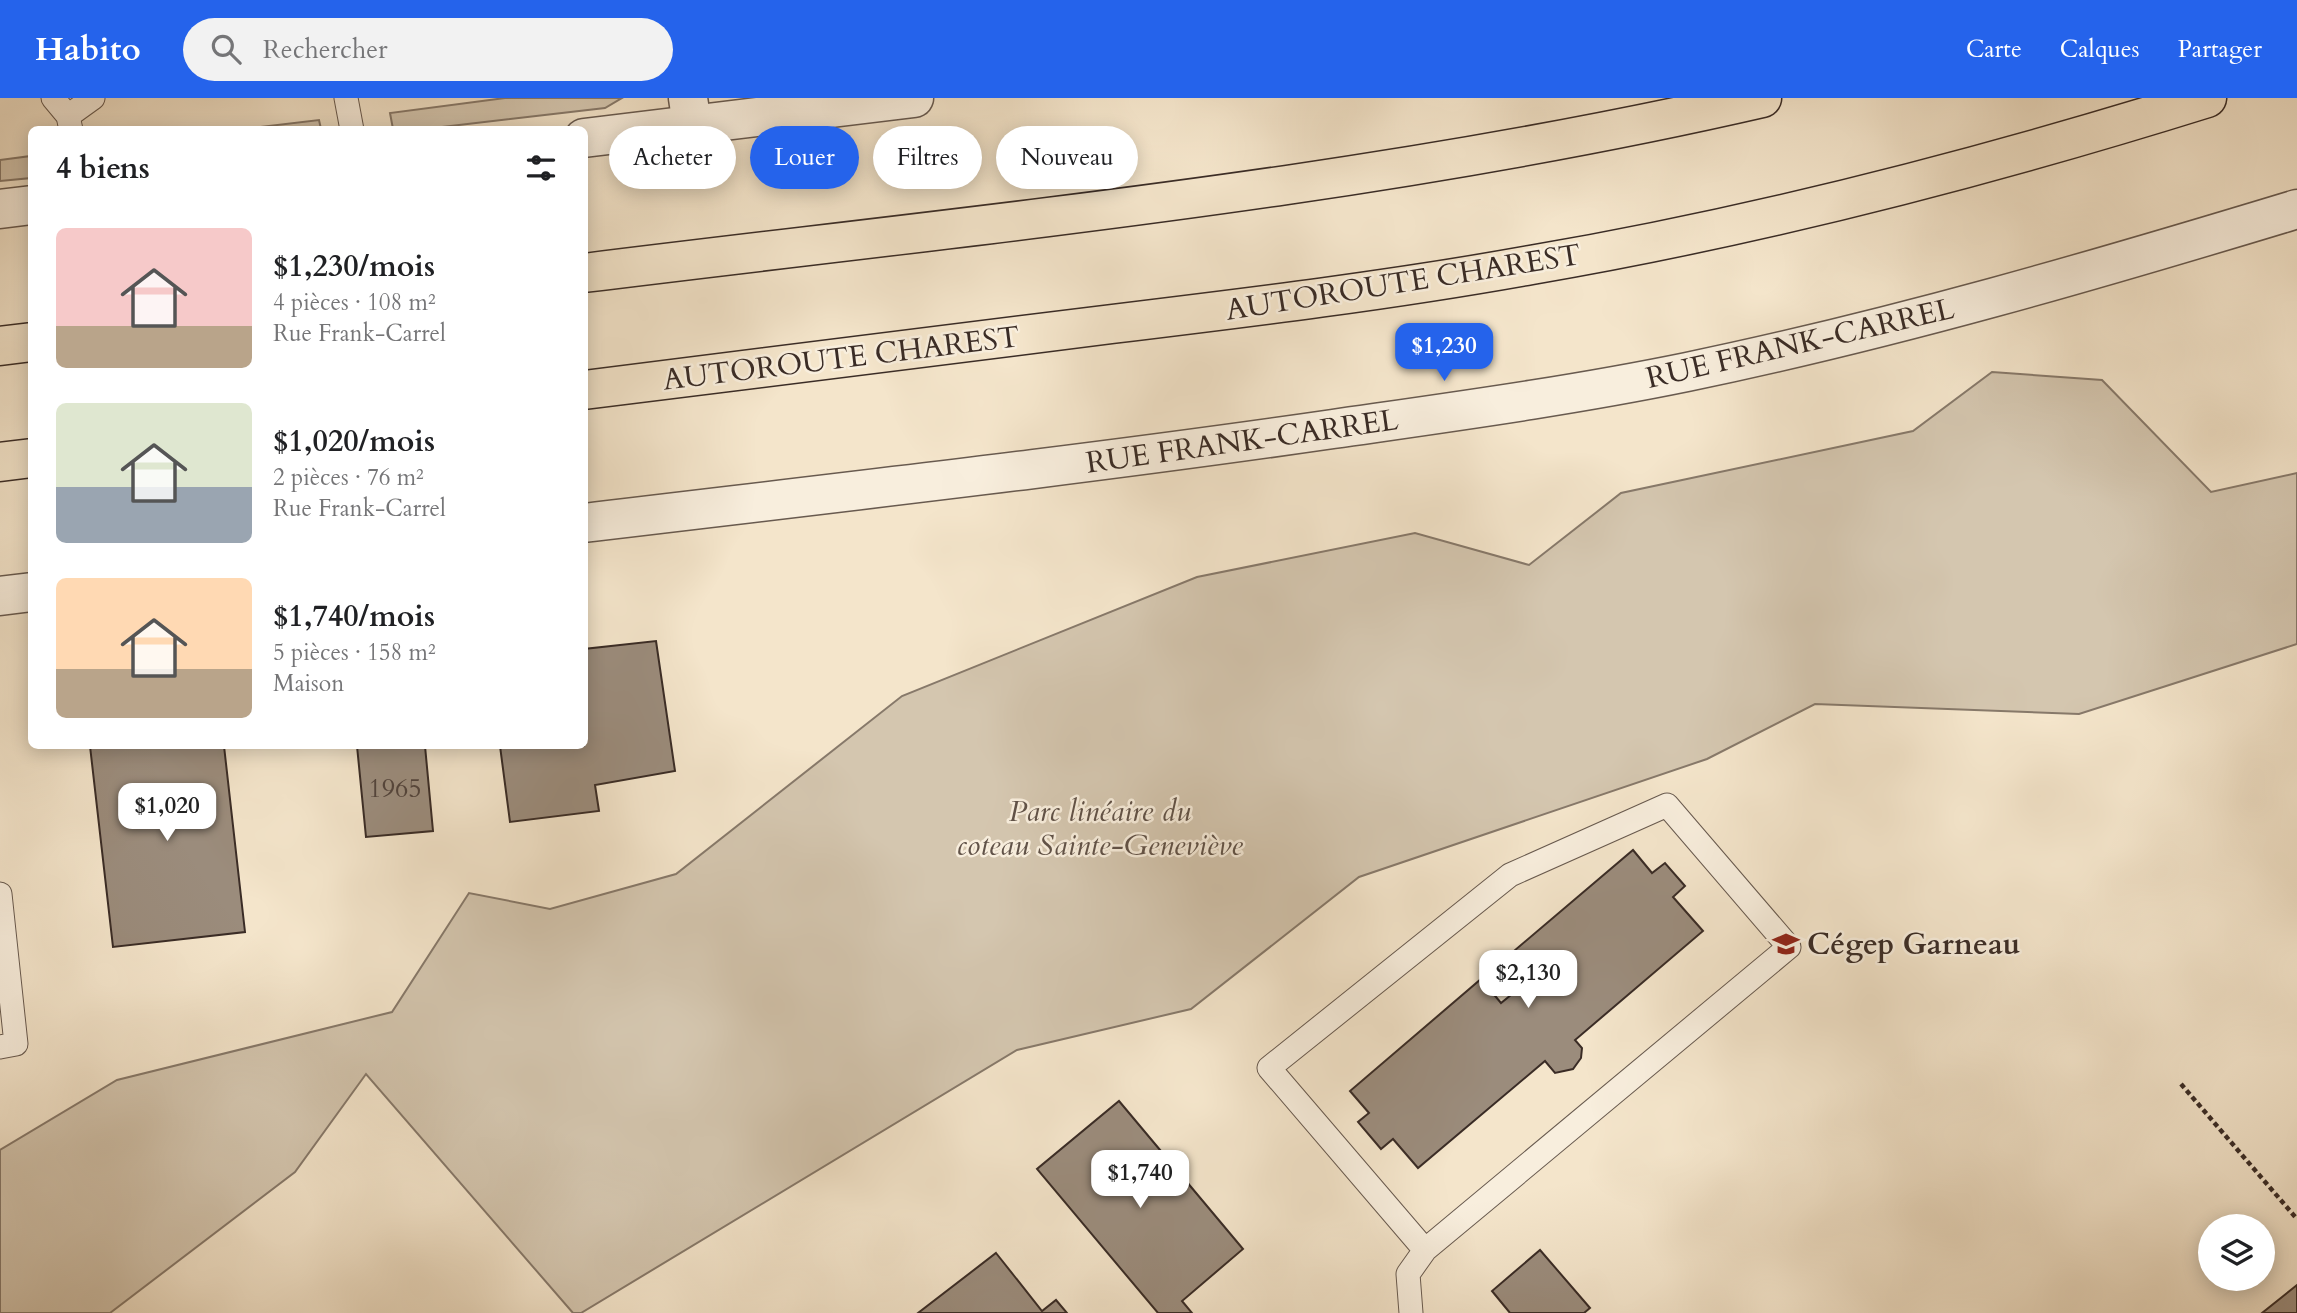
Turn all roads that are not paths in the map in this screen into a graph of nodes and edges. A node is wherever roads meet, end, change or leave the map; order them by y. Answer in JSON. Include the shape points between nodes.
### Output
{"nodes":[{"id":1,"x":53,"y":98,"type":"edge"},
{"id":2,"x":93,"y":98,"type":"edge"},
{"id":3,"x":346,"y":98,"type":"edge"},
{"id":4,"x":914,"y":98,"type":"edge"},
{"id":5,"x":1762,"y":98,"type":"edge"},
{"id":6,"x":2207,"y":98,"type":"edge"},
{"id":7,"x":690,"y":112,"type":"edge"},
{"id":8,"x":69,"y":123,"type":"edge"},
{"id":9,"x":351,"y":126,"type":"edge"},
{"id":10,"x":588,"y":137,"type":"edge"},
{"id":11,"x":28,"y":206,"type":"edge"},
{"id":12,"x":0,"y":209,"type":"edge"},
{"id":13,"x":2297,"y":209,"type":"edge"},
{"id":14,"x":588,"y":272,"type":"edge"},
{"id":15,"x":28,"y":342,"type":"edge"},
{"id":16,"x":0,"y":346,"type":"edge"},
{"id":17,"x":588,"y":389,"type":"edge"},
{"id":18,"x":28,"y":458,"type":"edge"},
{"id":19,"x":0,"y":461,"type":"edge"},
{"id":20,"x":588,"y":523,"type":"edge"},
{"id":21,"x":28,"y":592,"type":"edge"},
{"id":22,"x":0,"y":596,"type":"edge"},
{"id":23,"x":0,"y":894,"type":"edge"},
{"id":24,"x":0,"y":1047,"type":"edge"},
{"id":25,"x":1425,"y":1250,"type":"junction"},
{"id":26,"x":1411,"y":1313,"type":"edge"}],
"edges":[{"from":1,"to":8,"type":"lane"},
{"from":2,"to":8,"type":"lane"},
{"from":3,"to":9,"type":"lane"},
{"from":4,"to":7,"type":"street"},
{"from":5,"to":14,"type":"highway","via":[[1385,172]]},
{"from":6,"to":17,"type":"highway","name":"AUTOROUTE CHAREST","via":[[1863,194],[1533,265],[1310,299]]},
{"from":7,"to":10,"type":"street"},
{"from":11,"to":12,"type":"street"},
{"from":13,"to":20,"type":"street","name":"RUE FRANK-CARREL","via":[[1885,327],[1672,375],[1200,448]]},
{"from":15,"to":16,"type":"highway"},
{"from":18,"to":19,"type":"highway"},
{"from":21,"to":22,"type":"street"},
{"from":23,"to":24,"type":"lane","via":[[16,1044]]},
{"from":25,"to":25,"type":"lane","via":[[1789,947],[1667,805],[1510,875],[1269,1068]]},
{"from":25,"to":26,"type":"lane","via":[[1408,1274]]}]}
